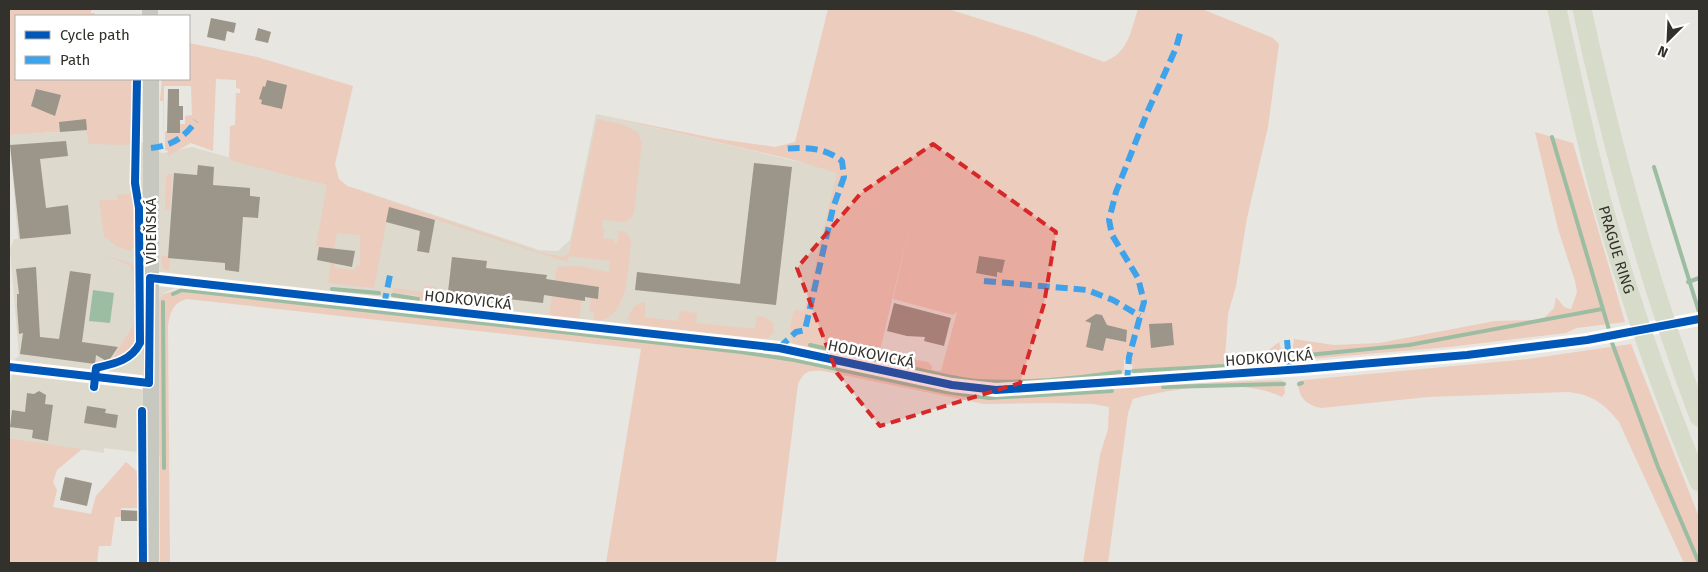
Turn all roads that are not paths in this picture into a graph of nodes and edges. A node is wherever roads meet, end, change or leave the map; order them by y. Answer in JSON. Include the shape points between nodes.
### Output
{"nodes":[{"id":1,"x":1557,"y":9,"type":"edge"},
{"id":2,"x":1582,"y":9,"type":"edge"},
{"id":3,"x":151,"y":80,"type":"edge"},
{"id":4,"x":150,"y":278,"type":"junction"},
{"id":5,"x":1699,"y":319,"type":"edge"},
{"id":6,"x":9,"y":368,"type":"edge"},
{"id":7,"x":149,"y":383,"type":"junction"},
{"id":8,"x":1699,"y":416,"type":"edge"},
{"id":9,"x":1699,"y":482,"type":"edge"},
{"id":10,"x":151,"y":563,"type":"edge"}],
"edges":[{"from":1,"to":9,"type":"highway","name":"PRAGUE RING","via":[[1611,232],[1657,373]]},
{"from":2,"to":8,"type":"highway","name":"PRAGUE RING","via":[[1631,213]]},
{"from":3,"to":4,"type":"main road","name":"VÍDEŇSKÁ"},
{"from":4,"to":5,"type":"street","name":"HODKOVICKÁ","via":[[779,348],[967,388],[996,390],[1376,364],[1526,349]]},
{"from":4,"to":7,"type":"main road","name":"VÍDEŇSKÁ"},
{"from":6,"to":7,"type":"street"},
{"from":7,"to":10,"type":"main road","name":"VÍDEŇSKÁ"}]}
